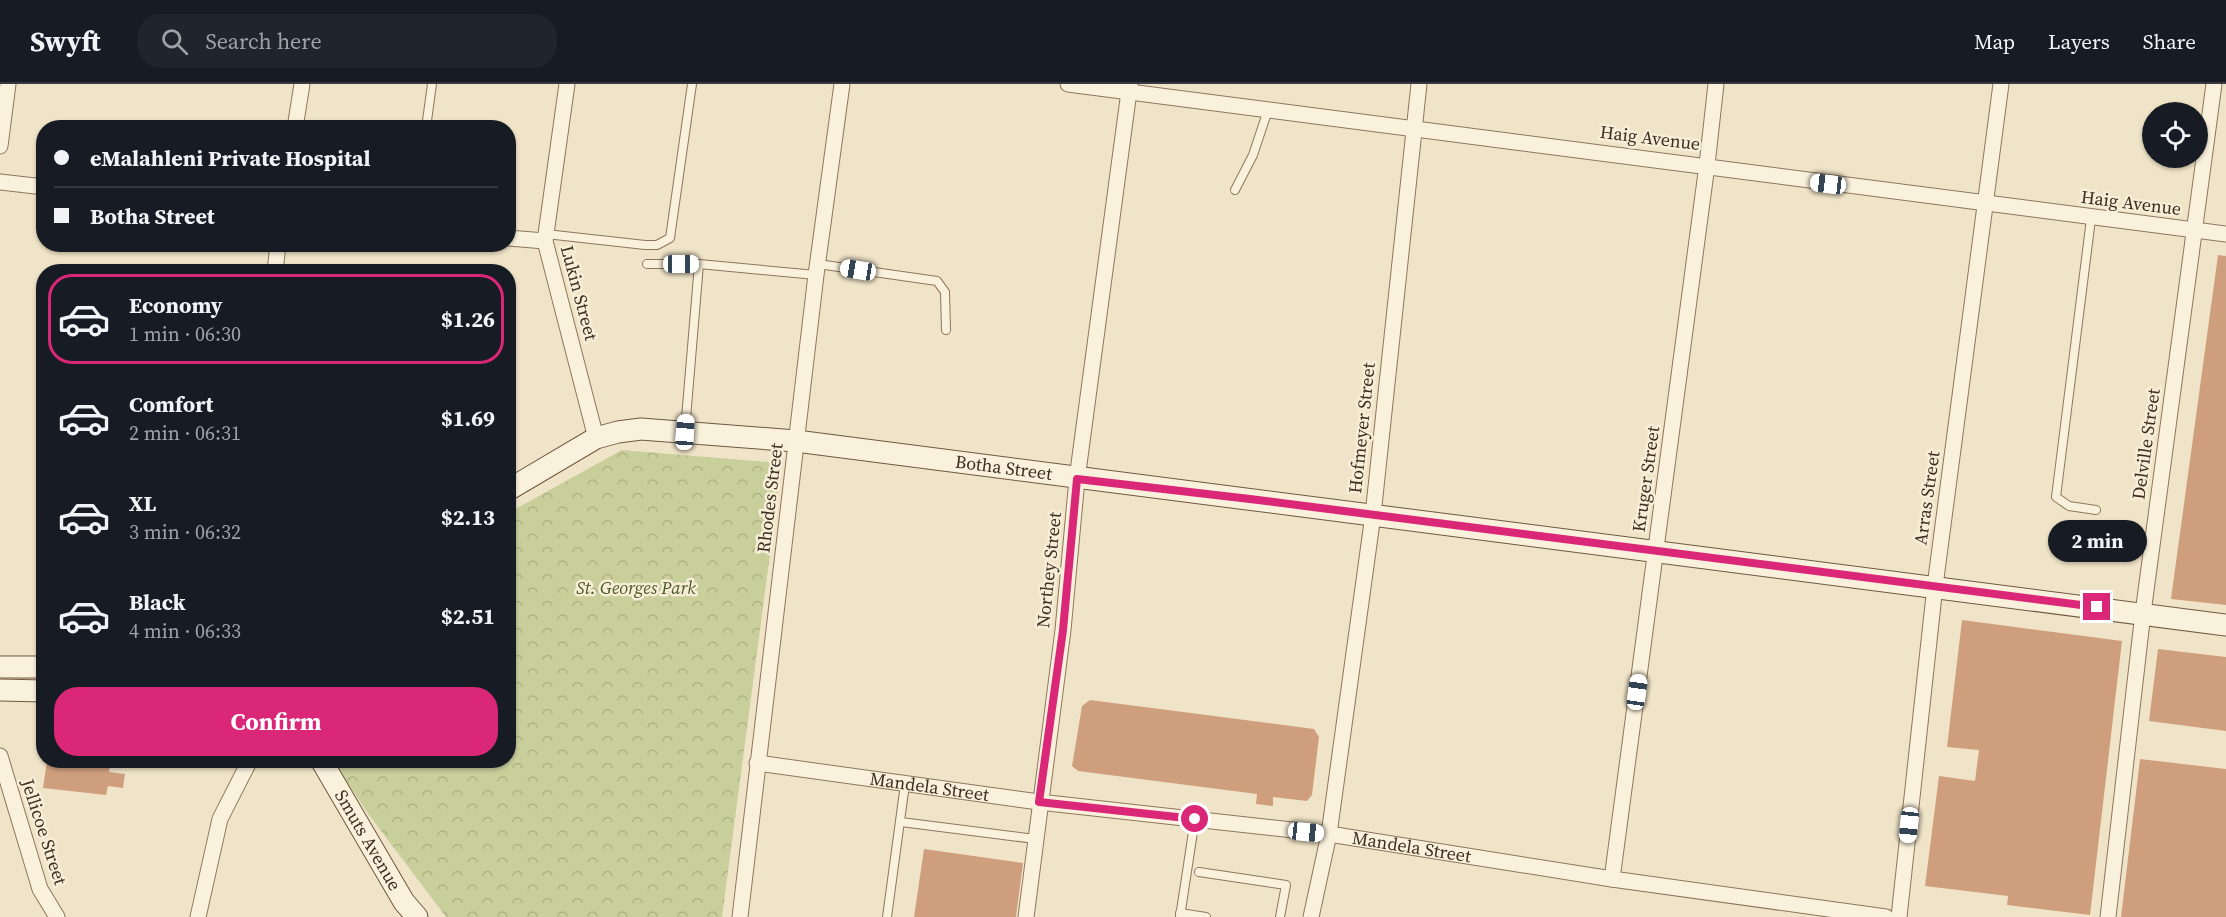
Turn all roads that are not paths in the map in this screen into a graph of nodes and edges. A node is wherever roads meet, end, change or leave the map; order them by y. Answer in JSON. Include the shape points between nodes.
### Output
{"nodes":[{"id":1,"x":8,"y":84,"type":"edge"},
{"id":2,"x":302,"y":84,"type":"edge"},
{"id":3,"x":432,"y":84,"type":"edge"},
{"id":4,"x":567,"y":84,"type":"edge"},
{"id":5,"x":692,"y":84,"type":"edge"},
{"id":6,"x":842,"y":84,"type":"edge"},
{"id":7,"x":1068,"y":84,"type":"edge"},
{"id":8,"x":1419,"y":84,"type":"edge"},
{"id":9,"x":1716,"y":84,"type":"edge"},
{"id":10,"x":2001,"y":84,"type":"edge"},
{"id":11,"x":2214,"y":84,"type":"edge"},
{"id":12,"x":1129,"y":89,"type":"edge"},
{"id":13,"x":1268,"y":110,"type":"junction"},
{"id":14,"x":296,"y":120,"type":"edge"},
{"id":15,"x":427,"y":120,"type":"edge"},
{"id":16,"x":1413,"y":127,"type":"junction"},
{"id":17,"x":0,"y":146,"type":"edge"},
{"id":18,"x":1707,"y":165,"type":"junction"},
{"id":19,"x":0,"y":182,"type":"edge"},
{"id":20,"x":36,"y":186,"type":"edge"},
{"id":21,"x":1235,"y":190,"type":"dead end"},
{"id":22,"x":1985,"y":204,"type":"junction"},
{"id":23,"x":2091,"y":219,"type":"junction"},
{"id":24,"x":2194,"y":231,"type":"junction"},
{"id":25,"x":2226,"y":234,"type":"edge"},
{"id":26,"x":516,"y":238,"type":"edge"},
{"id":27,"x":546,"y":238,"type":"junction"},
{"id":28,"x":647,"y":264,"type":"dead end"},
{"id":29,"x":699,"y":264,"type":"junction"},
{"id":30,"x":817,"y":269,"type":"junction"},
{"id":31,"x":946,"y":330,"type":"dead end"},
{"id":32,"x":685,"y":432,"type":"junction"},
{"id":33,"x":596,"y":438,"type":"junction"},
{"id":34,"x":796,"y":441,"type":"junction"},
{"id":35,"x":1077,"y":479,"type":"junction"},
{"id":36,"x":516,"y":485,"type":"edge"},
{"id":37,"x":2096,"y":510,"type":"dead end"},
{"id":38,"x":1373,"y":515,"type":"junction"},
{"id":39,"x":1656,"y":551,"type":"junction"},
{"id":40,"x":1935,"y":586,"type":"junction"},
{"id":41,"x":2143,"y":613,"type":"junction"},
{"id":42,"x":2226,"y":625,"type":"edge"},
{"id":43,"x":0,"y":667,"type":"edge"},
{"id":44,"x":36,"y":667,"type":"edge"},
{"id":45,"x":0,"y":690,"type":"edge"},
{"id":46,"x":36,"y":691,"type":"edge"},
{"id":47,"x":0,"y":756,"type":"edge"},
{"id":48,"x":757,"y":764,"type":"junction"},
{"id":49,"x":246,"y":768,"type":"edge"},
{"id":50,"x":326,"y":768,"type":"edge"},
{"id":51,"x":906,"y":784,"type":"junction"},
{"id":52,"x":1039,"y":802,"type":"junction"},
{"id":53,"x":1195,"y":819,"type":"junction"},
{"id":54,"x":901,"y":822,"type":"junction"},
{"id":55,"x":1329,"y":834,"type":"junction"},
{"id":56,"x":1035,"y":839,"type":"junction"},
{"id":57,"x":1199,"y":872,"type":"dead end"},
{"id":58,"x":1612,"y":879,"type":"junction"},
{"id":59,"x":1180,"y":915,"type":"edge"},
{"id":60,"x":57,"y":917,"type":"edge"},
{"id":61,"x":198,"y":917,"type":"edge"},
{"id":62,"x":417,"y":917,"type":"edge"},
{"id":63,"x":740,"y":917,"type":"edge"},
{"id":64,"x":887,"y":917,"type":"edge"},
{"id":65,"x":1026,"y":917,"type":"edge"},
{"id":66,"x":1206,"y":917,"type":"edge"},
{"id":67,"x":1280,"y":917,"type":"edge"},
{"id":68,"x":1311,"y":917,"type":"edge"},
{"id":69,"x":1886,"y":917,"type":"edge"},
{"id":70,"x":1899,"y":917,"type":"edge"},
{"id":71,"x":2108,"y":917,"type":"edge"}],
"edges":[{"from":1,"to":17,"type":"street"},
{"from":2,"to":14,"type":"street"},
{"from":3,"to":15,"type":"lane"},
{"from":4,"to":27,"type":"street","name":"Lukin Street"},
{"from":5,"to":27,"type":"lane","via":[[670,238],[657,245]]},
{"from":6,"to":30,"type":"street","name":"Rhodes Street"},
{"from":7,"to":12,"type":"street","name":"Haig Avenue"},
{"from":8,"to":16,"type":"street","name":"Hofmeyer Street"},
{"from":9,"to":18,"type":"street","name":"Kruger Street"},
{"from":10,"to":22,"type":"street","name":"Arras Street"},
{"from":11,"to":24,"type":"street","name":"Delville Street"},
{"from":12,"to":13,"type":"street","name":"Haig Avenue"},
{"from":12,"to":35,"type":"street","name":"Northey Street"},
{"from":13,"to":16,"type":"street","name":"Haig Avenue"},
{"from":13,"to":21,"type":"lane","via":[[1253,155]]},
{"from":16,"to":18,"type":"street","name":"Haig Avenue"},
{"from":16,"to":38,"type":"street","name":"Hofmeyer Street"},
{"from":18,"to":22,"type":"street","name":"Haig Avenue"},
{"from":18,"to":39,"type":"street","name":"Kruger Street"},
{"from":19,"to":20,"type":"street"},
{"from":22,"to":23,"type":"street","name":"Haig Avenue"},
{"from":22,"to":40,"type":"street","name":"Arras Street"},
{"from":23,"to":24,"type":"street","name":"Haig Avenue"},
{"from":23,"to":37,"type":"lane","via":[[2056,497],[2069,506]]},
{"from":24,"to":25,"type":"street","name":"Haig Avenue"},
{"from":24,"to":41,"type":"street","name":"Delville Street"},
{"from":26,"to":27,"type":"street"},
{"from":27,"to":33,"type":"street","name":"Lukin Street"},
{"from":28,"to":29,"type":"lane"},
{"from":29,"to":30,"type":"lane"},
{"from":29,"to":32,"type":"lane"},
{"from":30,"to":31,"type":"lane","via":[[937,282],[945,292]]},
{"from":30,"to":34,"type":"street","name":"Rhodes Street"},
{"from":32,"to":33,"type":"main road","name":"Botha Street","via":[[641,429]]},
{"from":32,"to":34,"type":"main road","name":"Botha Street"},
{"from":33,"to":36,"type":"main road","name":"Botha Street"},
{"from":34,"to":35,"type":"main road","name":"Botha Street"},
{"from":34,"to":48,"type":"street","name":"Rhodes Street"},
{"from":35,"to":38,"type":"main road","name":"Botha Street"},
{"from":35,"to":52,"type":"street","name":"Northey Street","via":[[1063,630]]},
{"from":38,"to":39,"type":"main road","name":"Botha Street"},
{"from":38,"to":55,"type":"street","name":"Hofmeyer Street"},
{"from":39,"to":40,"type":"main road","name":"Botha Street"},
{"from":39,"to":58,"type":"street","name":"Kruger Street"},
{"from":40,"to":41,"type":"main road","name":"Botha Street"},
{"from":40,"to":70,"type":"street","name":"Arras Street"},
{"from":41,"to":42,"type":"main road","name":"Botha Street"},
{"from":41,"to":71,"type":"street","name":"Delville Street"},
{"from":43,"to":44,"type":"main road"},
{"from":45,"to":46,"type":"main road"},
{"from":47,"to":60,"type":"street","name":"Jellicoe Street","via":[[40,889]]},
{"from":48,"to":51,"type":"street","name":"Mandela Street"},
{"from":48,"to":63,"type":"street","name":"Rhodes Street"},
{"from":49,"to":61,"type":"street","via":[[220,819]]},
{"from":50,"to":62,"type":"main road","name":"Smuts Avenue","via":[[398,892]]},
{"from":51,"to":52,"type":"street","name":"Mandela Street"},
{"from":51,"to":54,"type":"lane"},
{"from":52,"to":53,"type":"street","name":"Mandela Street"},
{"from":52,"to":56,"type":"street","name":"Northey Street"},
{"from":53,"to":55,"type":"street","name":"Mandela Street"},
{"from":53,"to":59,"type":"lane"},
{"from":54,"to":56,"type":"lane"},
{"from":54,"to":64,"type":"lane"},
{"from":55,"to":58,"type":"street","name":"Mandela Street"},
{"from":55,"to":68,"type":"street","name":"Hofmeyer Street"},
{"from":56,"to":65,"type":"street","name":"Northey Street"},
{"from":57,"to":67,"type":"lane","via":[[1286,885]]},
{"from":58,"to":69,"type":"street","name":"Mandela Street"},
{"from":59,"to":66,"type":"lane"}]}
